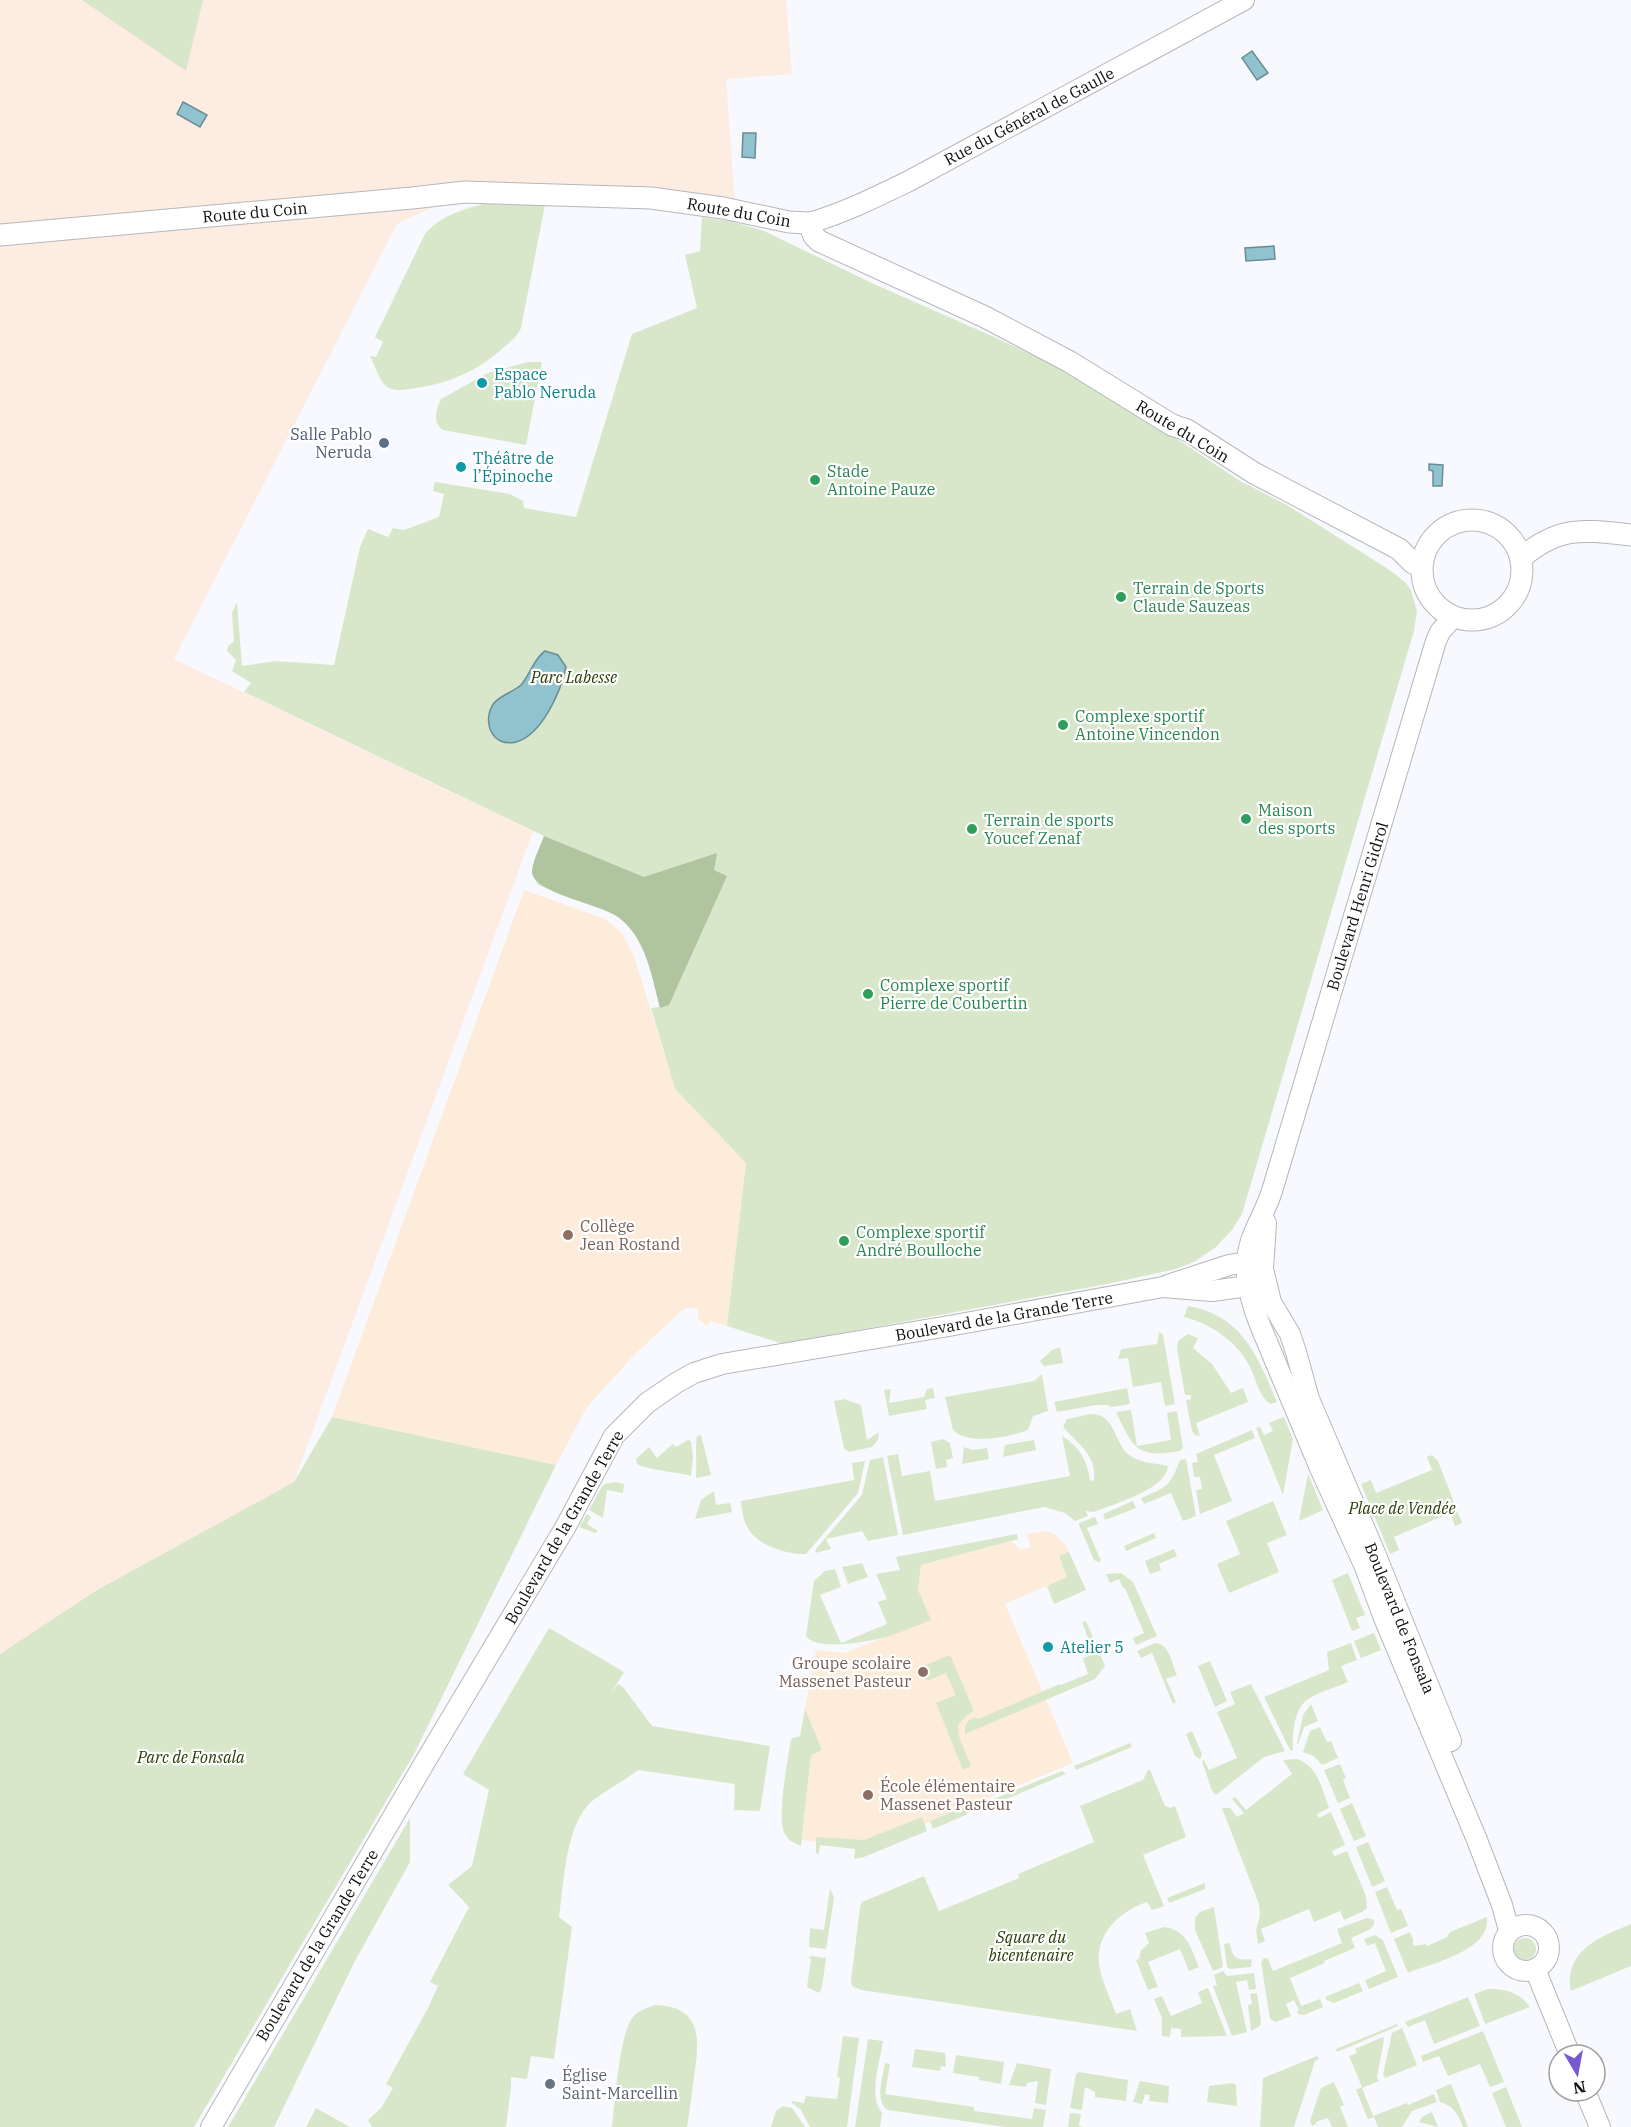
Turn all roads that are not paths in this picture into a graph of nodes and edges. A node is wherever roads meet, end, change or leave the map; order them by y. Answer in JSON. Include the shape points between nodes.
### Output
{"nodes":[{"id":1,"x":1244,"y":0,"type":"edge"},
{"id":2,"x":809,"y":223,"type":"junction"},
{"id":3,"x":0,"y":235,"type":"edge"},
{"id":4,"x":1631,"y":535,"type":"edge"},
{"id":5,"x":1521,"y":558,"type":"junction"},
{"id":6,"x":1421,"y":564,"type":"junction"},
{"id":7,"x":1453,"y":617,"type":"junction"},
{"id":8,"x":1256,"y":1271,"type":"junction"},
{"id":9,"x":1516,"y":1927,"type":"junction"},
{"id":10,"x":1534,"y":1969,"type":"junction"},
{"id":11,"x":1565,"y":2043,"type":"edge"},
{"id":12,"x":1591,"y":2103,"type":"edge"},
{"id":13,"x":211,"y":2127,"type":"edge"},
{"id":14,"x":1600,"y":2127,"type":"edge"}],
"edges":[{"from":1,"to":2,"type":"street","name":"Rue du Général de Gaulle","via":[[909,181],[863,204]]},
{"from":2,"to":3,"type":"main road","name":"Route du Coin","via":[[651,198],[465,192]]},
{"from":2,"to":6,"type":"main road","name":"Route du Coin","via":[[819,241],[985,317],[1070,362],[1246,469],[1389,543]]},
{"from":4,"to":5,"type":"main road","via":[[1570,532],[1553,536]]},
{"from":5,"to":6,"type":"main road","via":[[1504,531],[1471,519],[1441,530],[1429,542]]},
{"from":5,"to":7,"type":"main road","via":[[1521,580],[1515,597],[1498,614],[1470,621]]},
{"from":6,"to":7,"type":"main road","via":[[1422,581],[1429,597]]},
{"from":7,"to":8,"type":"street","name":"Boulevard Henri Gidrol","via":[[1436,641],[1269,1200]]},
{"from":8,"to":9,"type":"street","name":"Boulevard de Fonsala","via":[[1290,1334],[1309,1399],[1413,1646]]},
{"from":8,"to":13,"type":"street","name":"Boulevard de la Grande Terre","via":[[1212,1291],[1163,1287],[722,1364],[694,1373],[641,1409],[605,1450],[566,1526]]},
{"from":9,"to":10,"type":"street","via":[[1503,1941],[1507,1961],[1516,1969]]},
{"from":9,"to":10,"type":"street","via":[[1531,1925],[1540,1929],[1549,1943],[1545,1961]]},
{"from":10,"to":11,"type":"street"},
{"from":12,"to":14,"type":"street"}]}
